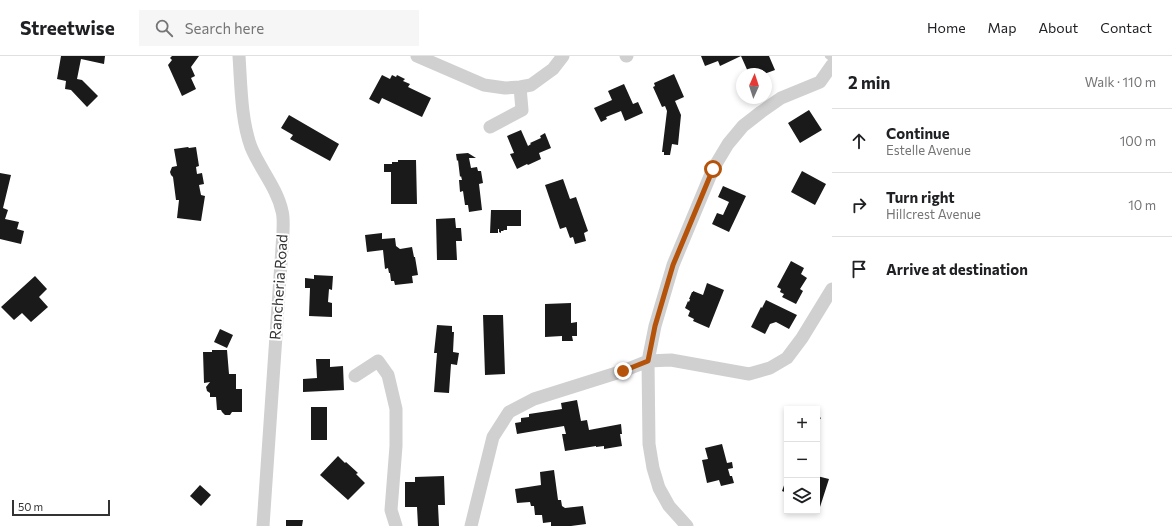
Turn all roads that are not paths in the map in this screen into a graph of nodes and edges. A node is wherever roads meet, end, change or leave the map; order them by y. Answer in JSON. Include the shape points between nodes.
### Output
{"nodes":[{"id":1,"x":239,"y":56,"type":"edge"},
{"id":2,"x":417,"y":56,"type":"edge"},
{"id":3,"x":563,"y":56,"type":"edge"},
{"id":4,"x":828,"y":56,"type":"edge"},
{"id":5,"x":832,"y":59,"type":"edge"},
{"id":6,"x":832,"y":65,"type":"edge"},
{"id":7,"x":520,"y":87,"type":"junction"},
{"id":8,"x":490,"y":128,"type":"dead end"},
{"id":9,"x":832,"y":289,"type":"edge"},
{"id":10,"x":648,"y":361,"type":"junction"},
{"id":11,"x":355,"y":376,"type":"dead end"},
{"id":12,"x":263,"y":526,"type":"edge"},
{"id":13,"x":396,"y":526,"type":"edge"},
{"id":14,"x":471,"y":526,"type":"edge"},
{"id":15,"x":687,"y":526,"type":"edge"}],
"edges":[{"from":1,"to":12,"type":"street","name":"Rancheria Road","via":[[243,116],[251,147],[279,203],[283,222]]},
{"from":2,"to":7,"type":"street","via":[[484,85]]},
{"from":3,"to":7,"type":"street","via":[[553,69],[531,85]]},
{"from":4,"to":5,"type":"lane"},
{"from":6,"to":10,"type":"street","via":[[820,82],[781,98],[743,126],[728,144],[713,169],[673,265],[655,326]]},
{"from":7,"to":8,"type":"street","via":[[522,110]]},
{"from":9,"to":10,"type":"street","via":[[787,358],[770,368],[749,374],[671,360]]},
{"from":10,"to":14,"type":"street","via":[[534,399],[509,412],[493,437]]},
{"from":10,"to":15,"type":"street","via":[[649,444],[653,468],[659,488],[669,506]]},
{"from":11,"to":13,"type":"street","via":[[378,361],[388,375],[391,385],[396,409],[396,446],[391,510]]}]}
